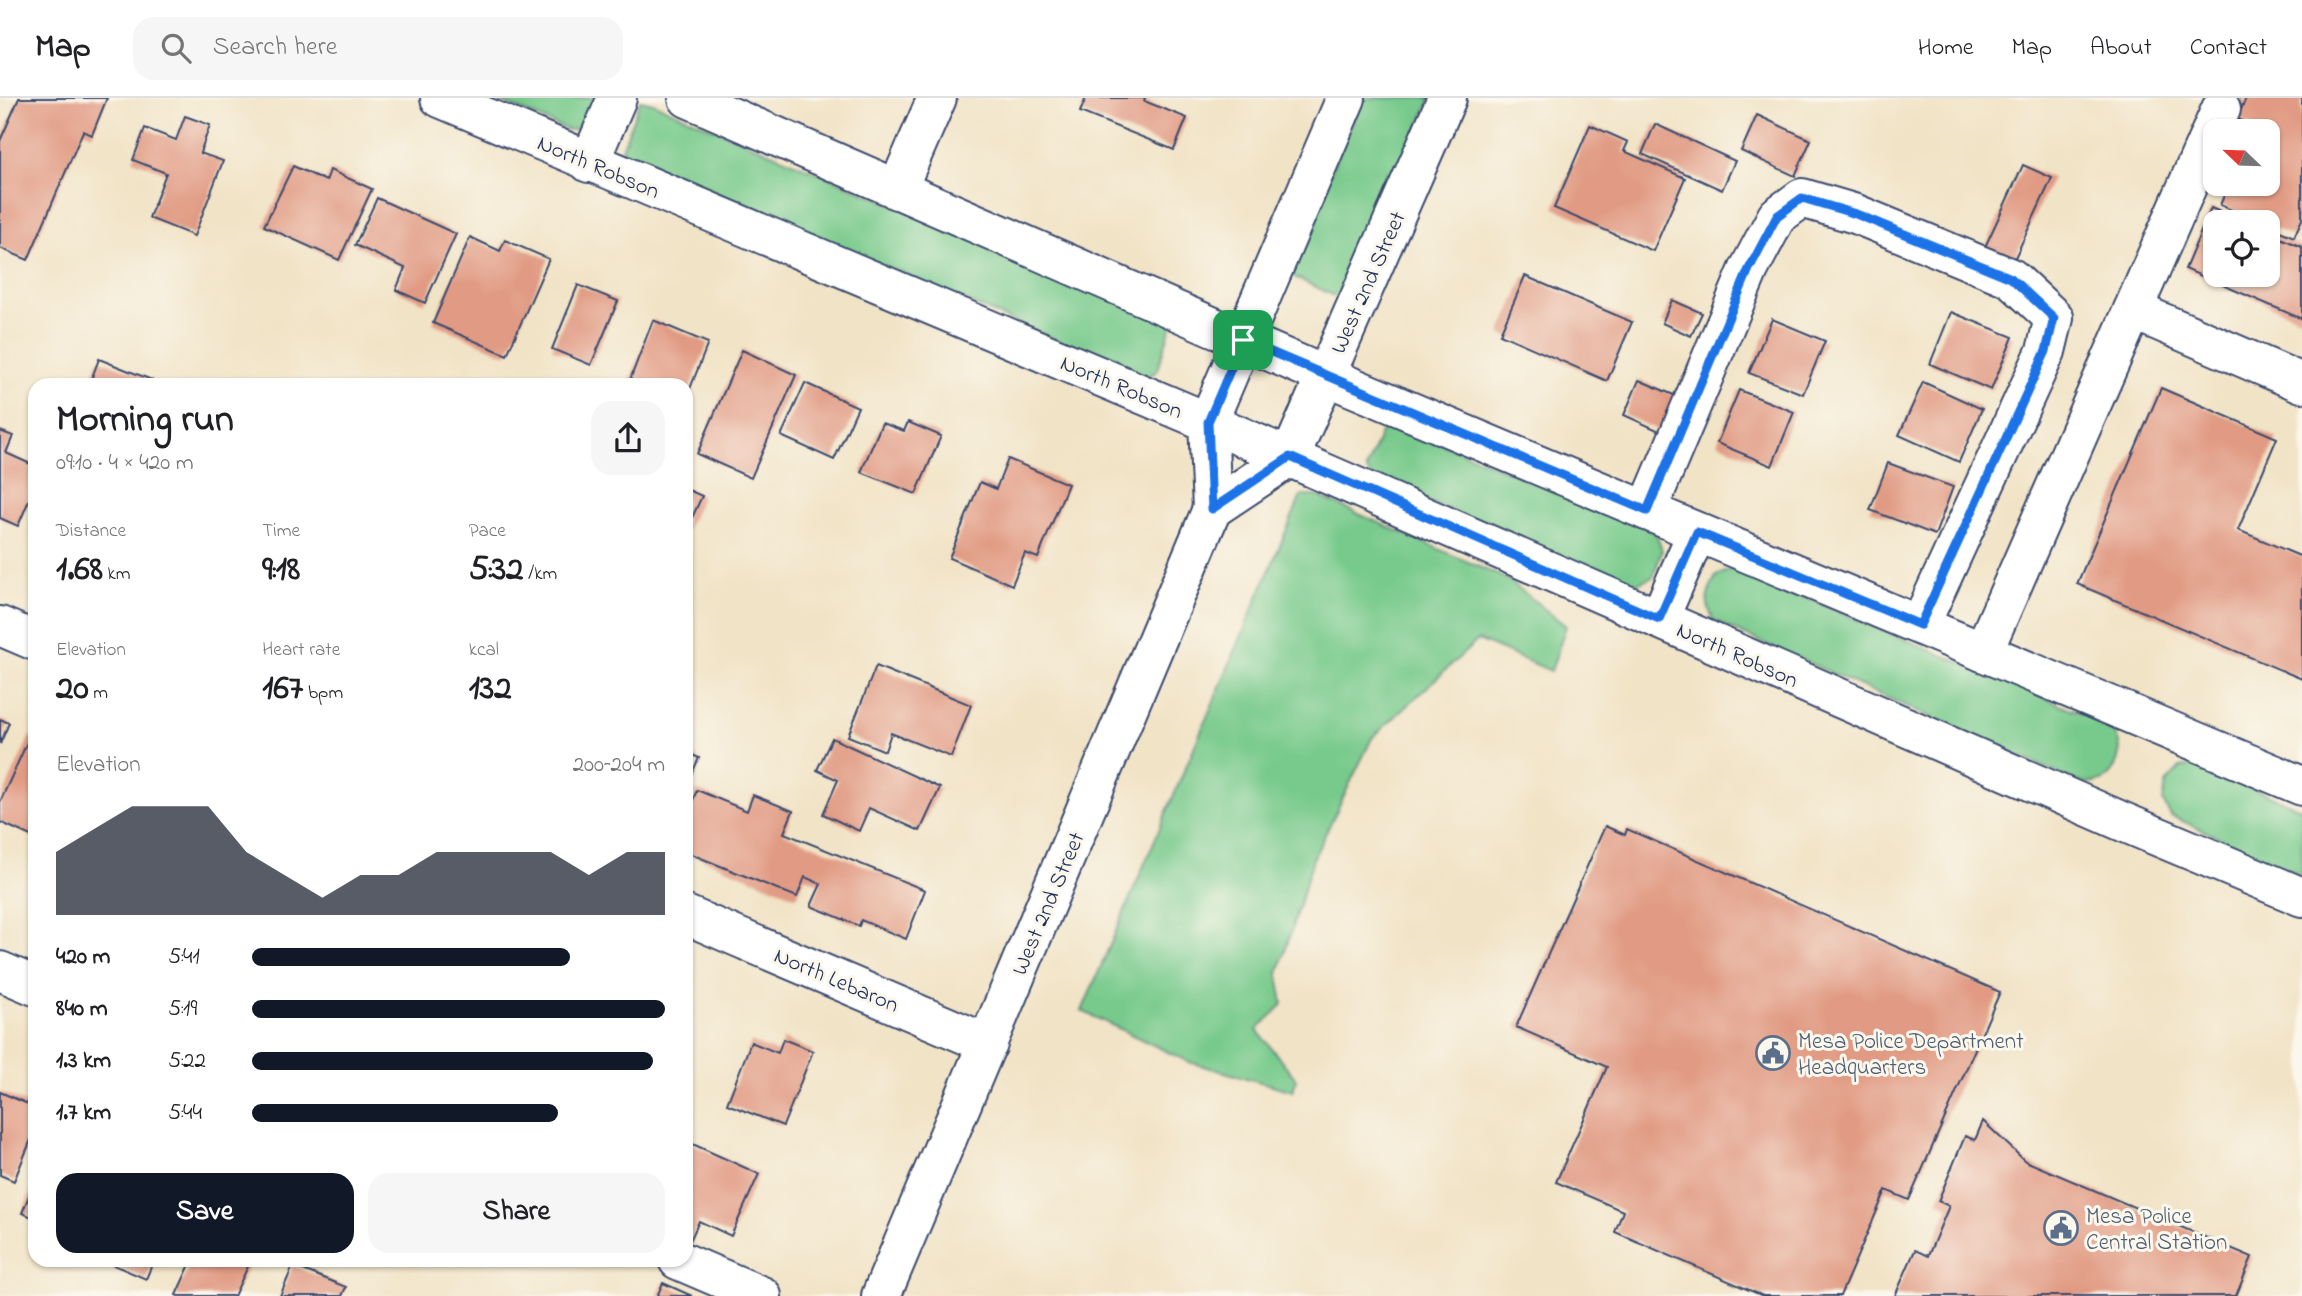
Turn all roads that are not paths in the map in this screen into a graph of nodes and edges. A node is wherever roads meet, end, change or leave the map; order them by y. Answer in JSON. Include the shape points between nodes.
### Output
{"nodes":[{"id":1,"x":440,"y":98,"type":"edge"},
{"id":2,"x":617,"y":98,"type":"edge"},
{"id":3,"x":688,"y":98,"type":"edge"},
{"id":4,"x":937,"y":98,"type":"edge"},
{"id":5,"x":1346,"y":98,"type":"edge"},
{"id":6,"x":1447,"y":98,"type":"edge"},
{"id":7,"x":2221,"y":109,"type":"dead end"},
{"id":8,"x":589,"y":163,"type":"junction"},
{"id":9,"x":897,"y":190,"type":"junction"},
{"id":10,"x":2133,"y":310,"type":"junction"},
{"id":11,"x":1243,"y":340,"type":"junction"},
{"id":12,"x":1326,"y":376,"type":"junction"},
{"id":13,"x":2302,"y":383,"type":"edge"},
{"id":14,"x":1208,"y":422,"type":"junction"},
{"id":15,"x":1290,"y":457,"type":"junction"},
{"id":16,"x":1212,"y":509,"type":"junction"},
{"id":17,"x":1647,"y":511,"type":"junction"},
{"id":18,"x":1697,"y":532,"type":"junction"},
{"id":19,"x":1659,"y":619,"type":"junction"},
{"id":20,"x":1920,"y":625,"type":"junction"},
{"id":21,"x":0,"y":626,"type":"edge"},
{"id":22,"x":28,"y":638,"type":"edge"},
{"id":23,"x":1983,"y":652,"type":"junction"},
{"id":24,"x":2302,"y":786,"type":"edge"},
{"id":25,"x":2302,"y":897,"type":"edge"},
{"id":26,"x":693,"y":918,"type":"edge"},
{"id":27,"x":0,"y":971,"type":"edge"},
{"id":28,"x":28,"y":983,"type":"edge"},
{"id":29,"x":988,"y":1044,"type":"junction"},
{"id":30,"x":693,"y":1266,"type":"edge"},
{"id":31,"x":762,"y":1296,"type":"edge"},
{"id":32,"x":881,"y":1296,"type":"edge"}],
"edges":[{"from":1,"to":8,"type":"street","name":"North Robson"},
{"from":2,"to":8,"type":"street"},
{"from":3,"to":9,"type":"street"},
{"from":4,"to":9,"type":"street"},
{"from":5,"to":11,"type":"street","name":"West 2nd Street"},
{"from":6,"to":12,"type":"street","name":"West 2nd Street"},
{"from":7,"to":10,"type":"street"},
{"from":8,"to":14,"type":"street","name":"North Robson"},
{"from":9,"to":11,"type":"street"},
{"from":10,"to":13,"type":"street"},
{"from":10,"to":23,"type":"street"},
{"from":11,"to":12,"type":"street"},
{"from":11,"to":14,"type":"street","name":"West 2nd Street"},
{"from":12,"to":15,"type":"street","name":"West 2nd Street"},
{"from":12,"to":17,"type":"street"},
{"from":14,"to":15,"type":"street","name":"North Robson"},
{"from":14,"to":16,"type":"street","name":"West 2nd Street"},
{"from":15,"to":16,"type":"street"},
{"from":15,"to":19,"type":"street","name":"North Robson"},
{"from":16,"to":29,"type":"street","name":"West 2nd Street"},
{"from":17,"to":18,"type":"street"},
{"from":17,"to":20,"type":"street","via":[[1749,269],[1777,216],[1802,198],[1856,214],[2011,278],[2054,318],[2046,351]]},
{"from":18,"to":19,"type":"street"},
{"from":18,"to":20,"type":"street"},
{"from":19,"to":25,"type":"street","name":"North Robson"},
{"from":20,"to":23,"type":"street"},
{"from":21,"to":22,"type":"street"},
{"from":23,"to":24,"type":"street"},
{"from":26,"to":29,"type":"street","name":"North Lebaron"},
{"from":27,"to":28,"type":"street"},
{"from":29,"to":32,"type":"street","name":"West 2nd Street"},
{"from":30,"to":31,"type":"street"}]}
